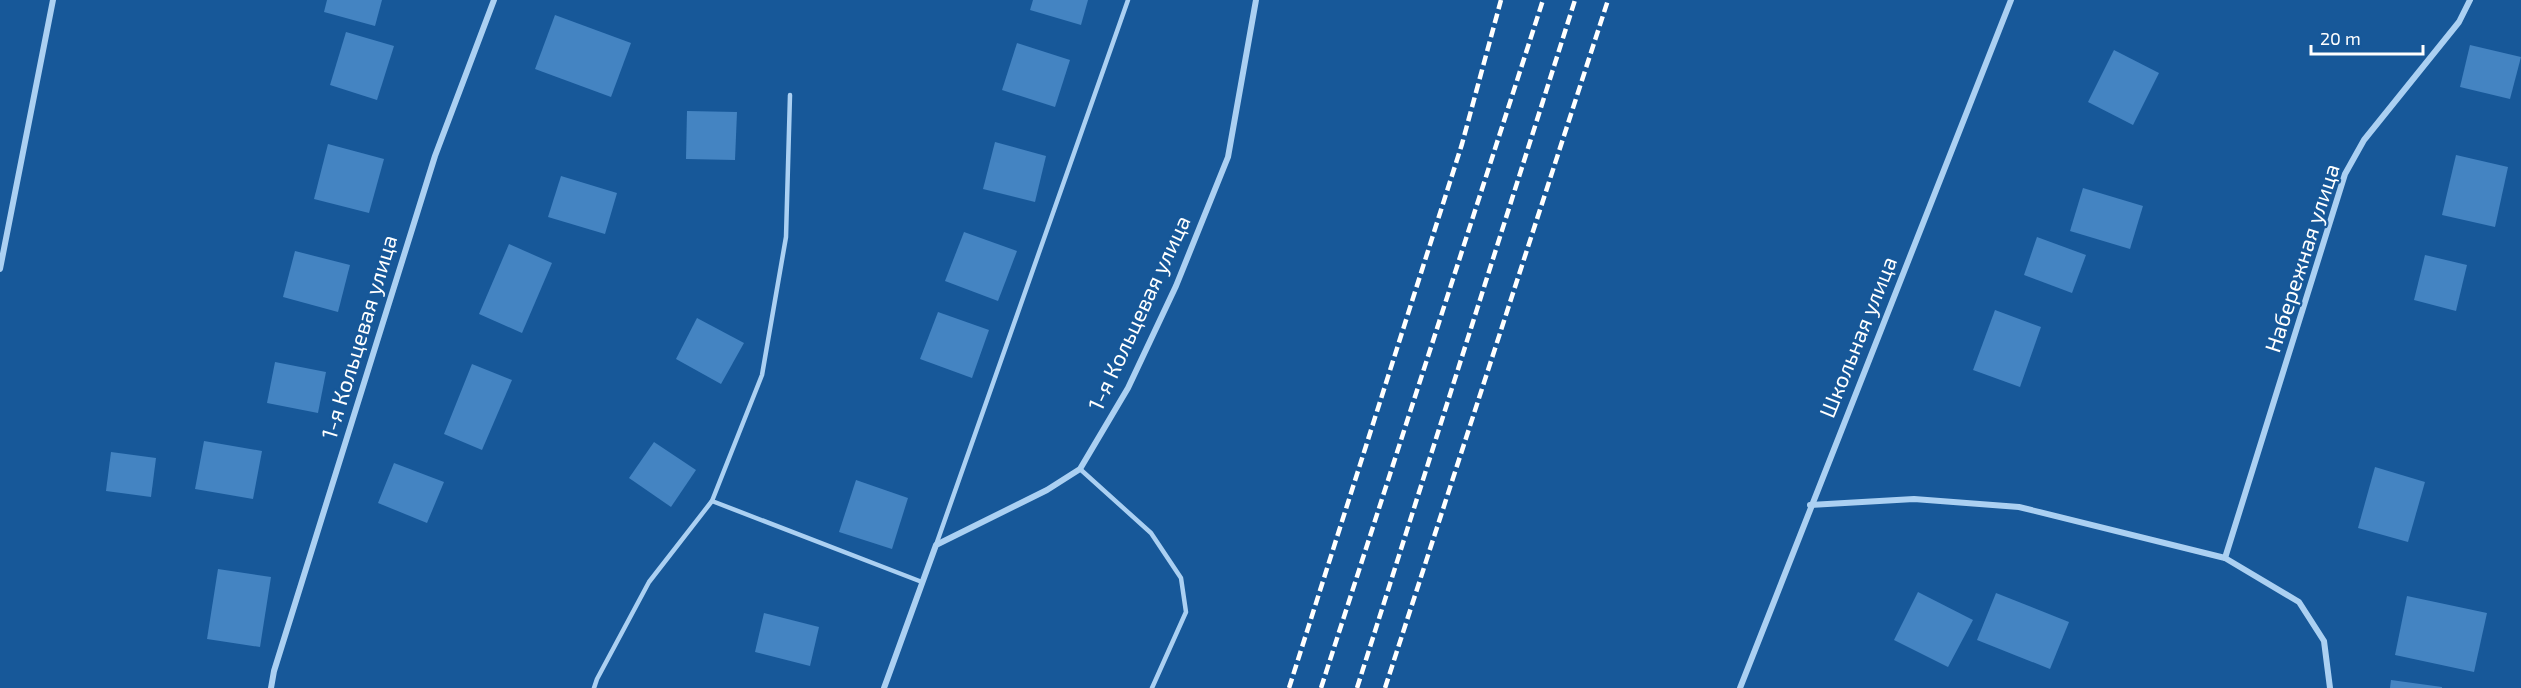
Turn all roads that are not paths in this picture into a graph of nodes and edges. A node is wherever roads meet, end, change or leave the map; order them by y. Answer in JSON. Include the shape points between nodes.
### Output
{"nodes":[{"id":1,"x":53,"y":0,"type":"edge"},
{"id":2,"x":494,"y":0,"type":"edge"},
{"id":3,"x":1128,"y":0,"type":"edge"},
{"id":4,"x":1256,"y":0,"type":"edge"},
{"id":5,"x":2011,"y":0,"type":"edge"},
{"id":6,"x":2470,"y":0,"type":"edge"},
{"id":7,"x":790,"y":95,"type":"dead end"},
{"id":8,"x":0,"y":269,"type":"edge"},
{"id":9,"x":1080,"y":469,"type":"junction"},
{"id":10,"x":712,"y":501,"type":"junction"},
{"id":11,"x":1810,"y":505,"type":"junction"},
{"id":12,"x":936,"y":544,"type":"junction"},
{"id":13,"x":2225,"y":558,"type":"junction"},
{"id":14,"x":922,"y":582,"type":"junction"},
{"id":15,"x":271,"y":688,"type":"edge"},
{"id":16,"x":594,"y":688,"type":"edge"},
{"id":17,"x":884,"y":688,"type":"edge"},
{"id":18,"x":1152,"y":688,"type":"edge"},
{"id":19,"x":1740,"y":688,"type":"edge"},
{"id":20,"x":2330,"y":688,"type":"edge"}],
"edges":[{"from":1,"to":8,"type":"street"},
{"from":2,"to":15,"type":"street","name":"1-я Кольцевая улица","via":[[435,156]]},
{"from":3,"to":12,"type":"lane"},
{"from":4,"to":9,"type":"street","name":"1-я Кольцевая улица","via":[[1228,157],[1176,286],[1128,388]]},
{"from":5,"to":11,"type":"street","name":"Школьная улица"},
{"from":6,"to":13,"type":"street","name":"Набережная улица","via":[[2459,22],[2364,140],[2345,174]]},
{"from":7,"to":10,"type":"lane","via":[[786,237],[762,375]]},
{"from":9,"to":12,"type":"street","name":"1-я Кольцевая улица","via":[[1047,490]]},
{"from":9,"to":18,"type":"lane","via":[[1151,533],[1181,578],[1186,612]]},
{"from":10,"to":14,"type":"lane"},
{"from":10,"to":16,"type":"lane","via":[[649,582]]},
{"from":11,"to":13,"type":"street","via":[[1914,500],[2019,507]]},
{"from":11,"to":19,"type":"street","name":"Школьная улица"},
{"from":12,"to":14,"type":"street"},
{"from":13,"to":20,"type":"street","via":[[2299,602],[2324,641]]},
{"from":14,"to":17,"type":"street"}]}
